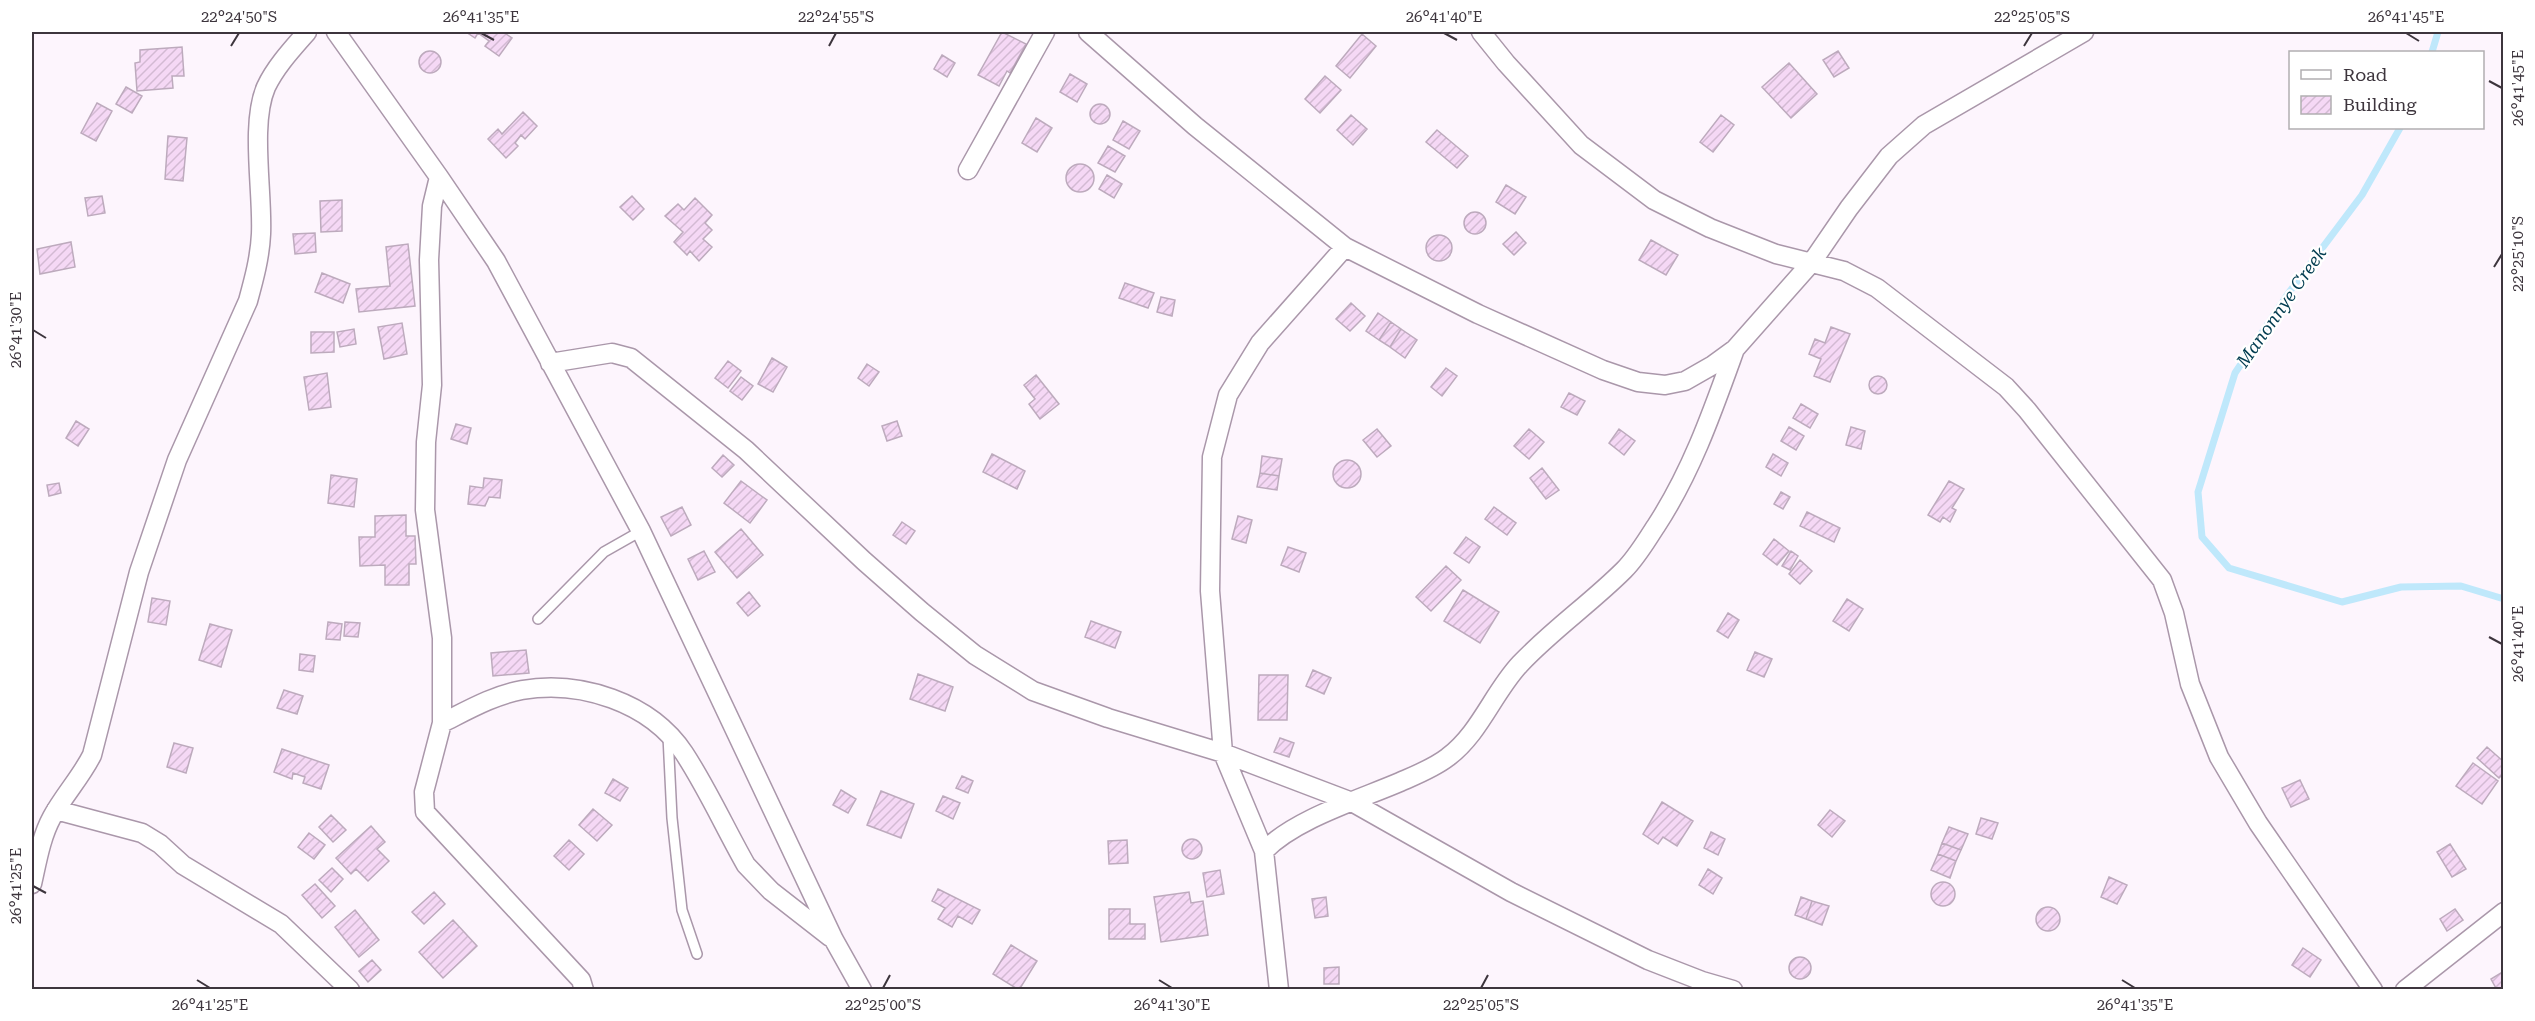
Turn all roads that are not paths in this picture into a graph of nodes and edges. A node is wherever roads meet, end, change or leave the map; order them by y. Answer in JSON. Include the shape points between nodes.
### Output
{"nodes":[{"id":1,"x":307,"y":32,"type":"edge"},
{"id":2,"x":336,"y":32,"type":"edge"},
{"id":3,"x":1045,"y":32,"type":"edge"},
{"id":4,"x":1088,"y":32,"type":"edge"},
{"id":5,"x":1481,"y":32,"type":"edge"},
{"id":6,"x":2084,"y":32,"type":"edge"},
{"id":7,"x":968,"y":170,"type":"dead end"},
{"id":8,"x":440,"y":177,"type":"junction"},
{"id":9,"x":1345,"y":247,"type":"junction"},
{"id":10,"x":1812,"y":262,"type":"junction"},
{"id":11,"x":1736,"y":349,"type":"junction"},
{"id":12,"x":550,"y":363,"type":"junction"},
{"id":13,"x":641,"y":531,"type":"junction"},
{"id":14,"x":538,"y":619,"type":"dead end"},
{"id":15,"x":442,"y":723,"type":"junction"},
{"id":16,"x":668,"y":734,"type":"junction"},
{"id":17,"x":1223,"y":753,"type":"junction"},
{"id":18,"x":1352,"y":802,"type":"junction"},
{"id":19,"x":56,"y":810,"type":"junction"},
{"id":20,"x":1264,"y":851,"type":"junction"},
{"id":21,"x":32,"y":884,"type":"edge"},
{"id":22,"x":2504,"y":912,"type":"edge"},
{"id":23,"x":834,"y":940,"type":"junction"},
{"id":24,"x":697,"y":954,"type":"dead end"},
{"id":25,"x":350,"y":990,"type":"edge"},
{"id":26,"x":584,"y":990,"type":"edge"},
{"id":27,"x":862,"y":990,"type":"edge"},
{"id":28,"x":1279,"y":990,"type":"edge"},
{"id":29,"x":1733,"y":990,"type":"edge"},
{"id":30,"x":2373,"y":990,"type":"edge"},
{"id":31,"x":2405,"y":990,"type":"edge"}],
"edges":[{"from":1,"to":19,"type":"street","via":[[287,54],[267,87],[259,111],[261,234],[248,301],[177,460],[140,572],[92,755],[82,776]]},
{"from":2,"to":8,"type":"street"},
{"from":3,"to":7,"type":"street"},
{"from":4,"to":9,"type":"street","via":[[1195,126]]},
{"from":5,"to":10,"type":"street","via":[[1581,146],[1654,200],[1776,254]]},
{"from":6,"to":10,"type":"street","via":[[1924,125],[1889,156]]},
{"from":8,"to":12,"type":"street","via":[[496,261]]},
{"from":8,"to":15,"type":"street","via":[[432,206],[429,260],[432,385],[425,510],[442,638]]},
{"from":9,"to":11,"type":"street","via":[[1478,314],[1638,382],[1665,385],[1685,381]]},
{"from":9,"to":17,"type":"street","via":[[1260,342],[1228,395],[1212,458],[1210,591]]},
{"from":10,"to":11,"type":"street"},
{"from":10,"to":30,"type":"street","via":[[1844,271],[1877,288],[2006,387],[2162,580],[2174,613],[2190,684],[2219,757],[2258,823]]},
{"from":11,"to":18,"type":"street","via":[[1690,468],[1639,553],[1519,665],[1471,734],[1448,757]]},
{"from":12,"to":13,"type":"street"},
{"from":12,"to":17,"type":"street","via":[[612,353],[632,358],[746,450],[864,561],[975,655],[1033,691]]},
{"from":13,"to":14,"type":"lane","via":[[604,552]]},
{"from":13,"to":23,"type":"street"},
{"from":15,"to":16,"type":"street","via":[[495,697],[523,690],[562,689],[607,695]]},
{"from":15,"to":26,"type":"street","via":[[424,792],[425,812],[581,980]]},
{"from":16,"to":23,"type":"street","via":[[683,752],[751,871]]},
{"from":16,"to":24,"type":"lane","via":[[682,910]]},
{"from":17,"to":18,"type":"street"},
{"from":17,"to":20,"type":"street"},
{"from":18,"to":20,"type":"street","via":[[1284,833]]},
{"from":18,"to":29,"type":"street","via":[[1511,892],[1648,960]]},
{"from":19,"to":21,"type":"street","via":[[46,829]]},
{"from":19,"to":25,"type":"street","via":[[142,833],[160,844],[183,865],[280,924]]},
{"from":20,"to":28,"type":"street"},
{"from":22,"to":31,"type":"street"},
{"from":23,"to":27,"type":"street"}]}
